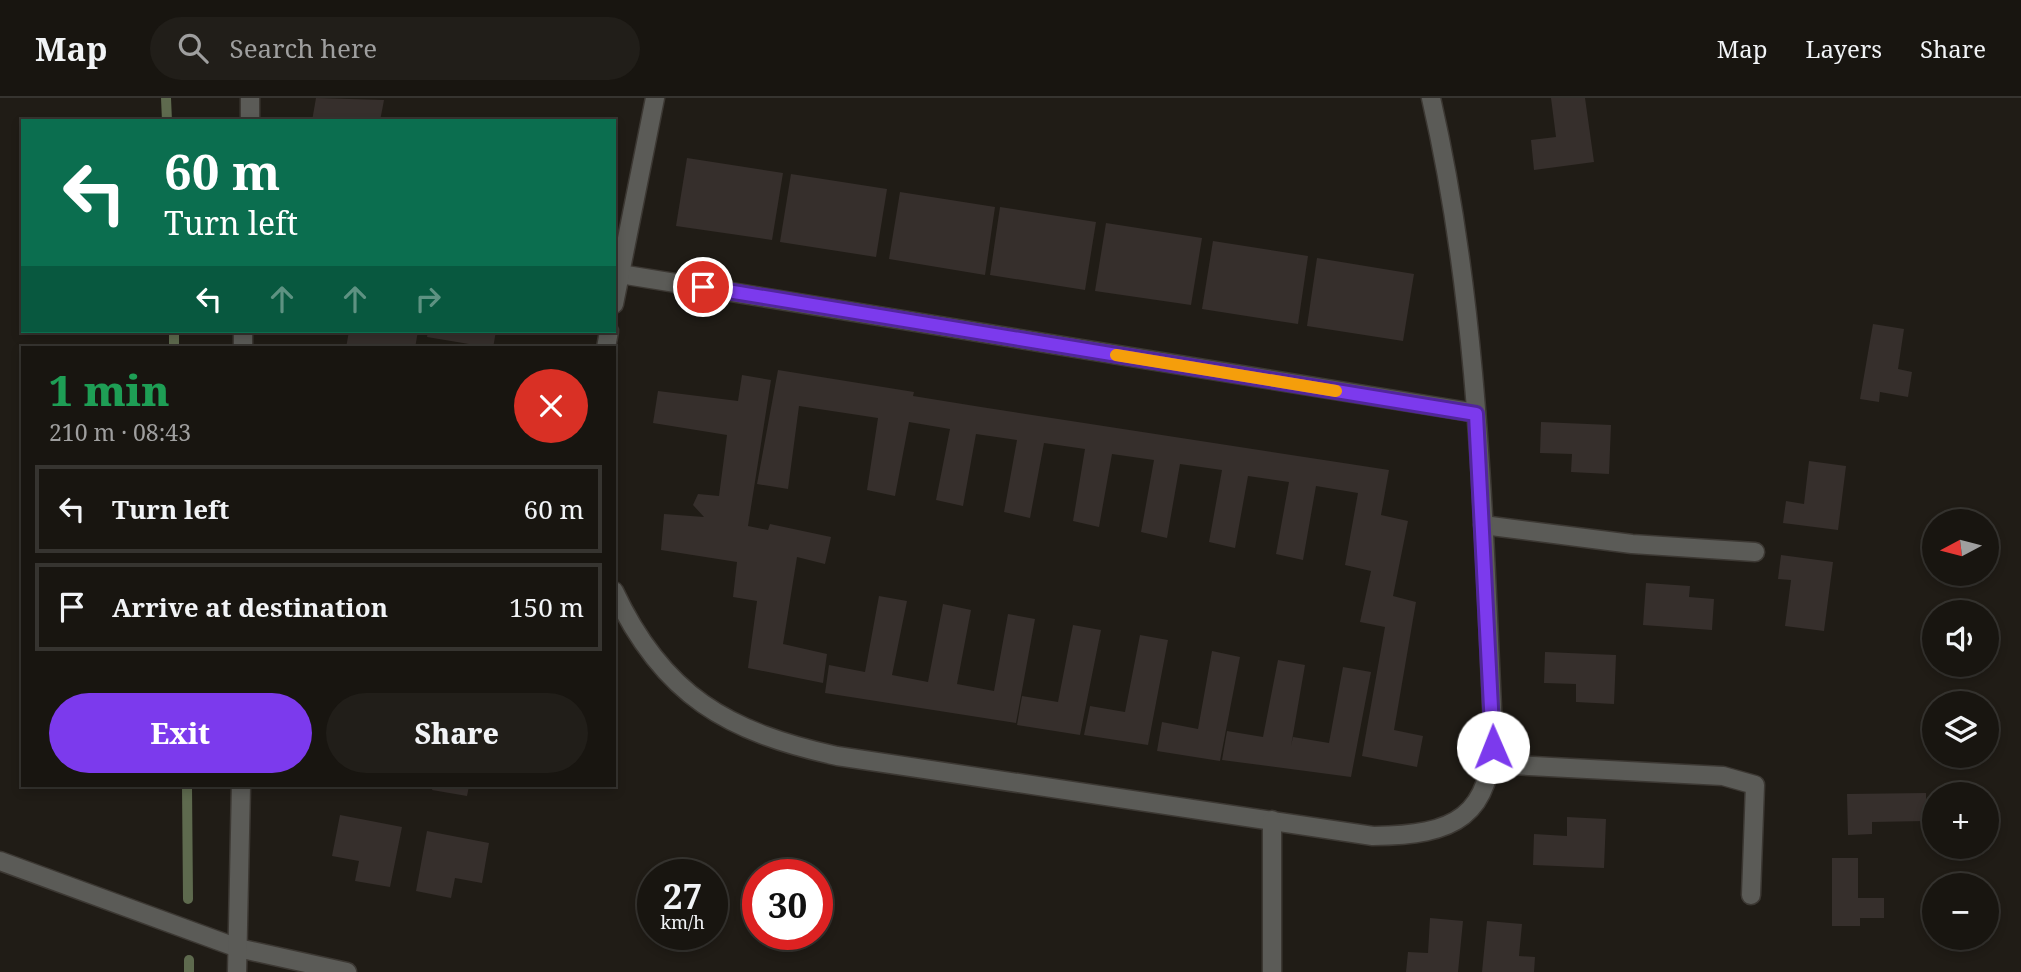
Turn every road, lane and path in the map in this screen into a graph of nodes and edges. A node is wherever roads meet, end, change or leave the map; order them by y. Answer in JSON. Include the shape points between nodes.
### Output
{"nodes":[{"id":1,"x":250,"y":98,"type":"edge"},
{"id":2,"x":655,"y":98,"type":"edge"},
{"id":3,"x":1431,"y":98,"type":"edge"},
{"id":4,"x":250,"y":119,"type":"edge"},
{"id":5,"x":620,"y":274,"type":"junction"},
{"id":6,"x":616,"y":294,"type":"edge"},
{"id":7,"x":1476,"y":414,"type":"junction"},
{"id":8,"x":1483,"y":525,"type":"junction"},
{"id":9,"x":1755,"y":552,"type":"dead end"},
{"id":10,"x":616,"y":596,"type":"edge"},
{"id":11,"x":1493,"y":764,"type":"junction"},
{"id":12,"x":242,"y":787,"type":"edge"},
{"id":13,"x":1272,"y":820,"type":"junction"},
{"id":14,"x":0,"y":861,"type":"edge"},
{"id":15,"x":1751,"y":895,"type":"dead end"},
{"id":16,"x":238,"y":948,"type":"junction"},
{"id":17,"x":237,"y":972,"type":"edge"},
{"id":18,"x":347,"y":972,"type":"edge"},
{"id":19,"x":1272,"y":972,"type":"edge"}],
"edges":[{"from":1,"to":4,"type":"street"},
{"from":2,"to":5,"type":"street"},
{"from":3,"to":7,"type":"street","via":[[1460,255]]},
{"from":5,"to":6,"type":"street"},
{"from":5,"to":7,"type":"street"},
{"from":7,"to":8,"type":"street"},
{"from":8,"to":9,"type":"street","via":[[1632,544]]},
{"from":8,"to":11,"type":"street"},
{"from":10,"to":13,"type":"street","via":[[657,661],[692,697],[736,726],[782,744]]},
{"from":11,"to":13,"type":"street","via":[[1477,801],[1450,826],[1414,835],[1373,836]]},
{"from":11,"to":15,"type":"street","via":[[1723,776],[1755,785]]},
{"from":12,"to":16,"type":"street"},
{"from":13,"to":19,"type":"street"},
{"from":14,"to":16,"type":"street"},
{"from":16,"to":17,"type":"street"},
{"from":16,"to":18,"type":"street"}]}
